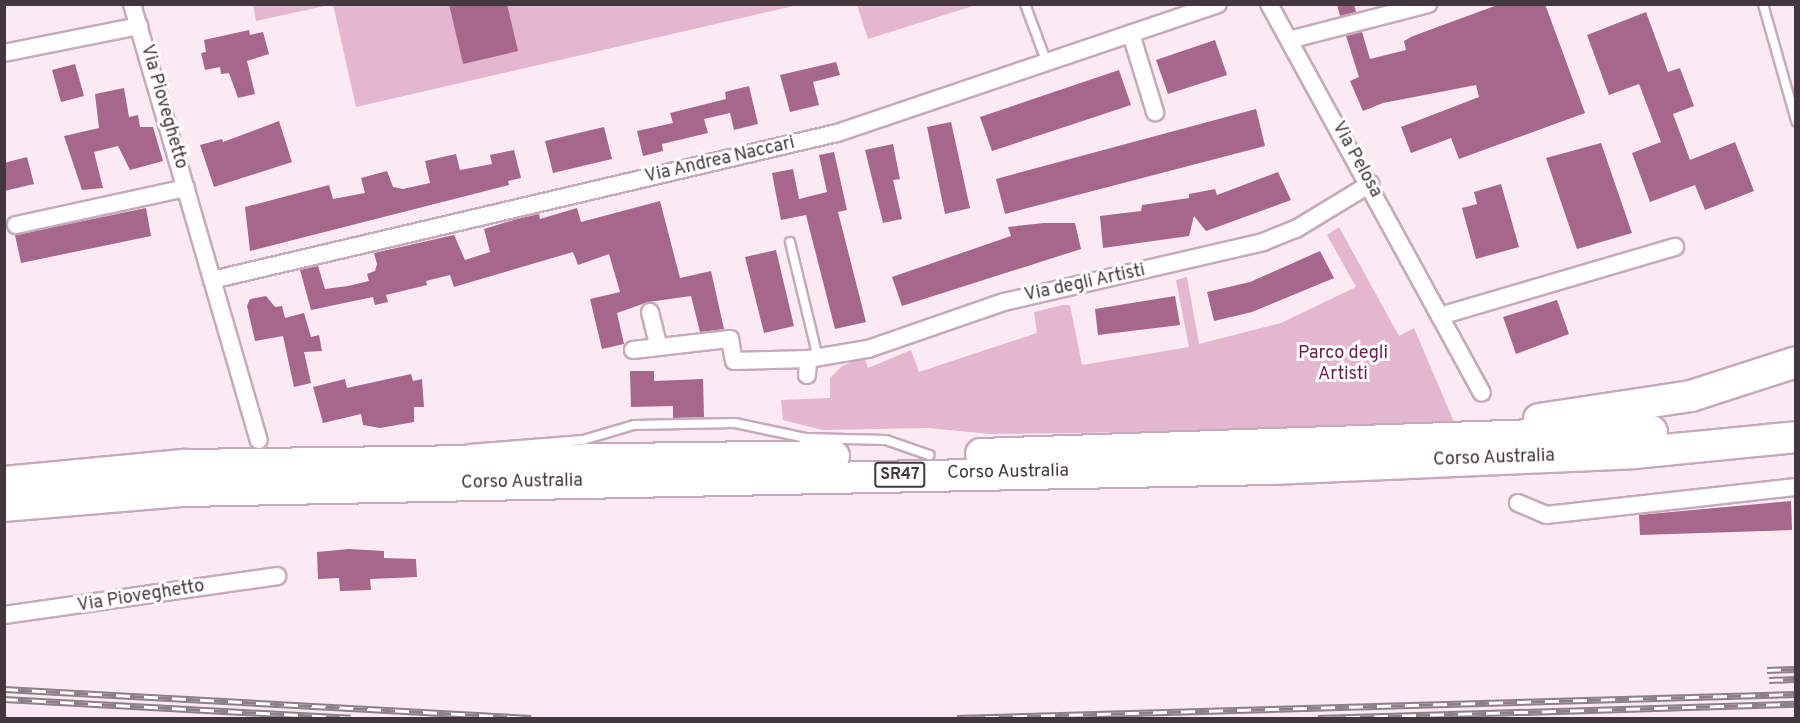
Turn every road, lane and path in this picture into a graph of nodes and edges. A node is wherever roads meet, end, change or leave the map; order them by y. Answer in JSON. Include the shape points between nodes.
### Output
{"nodes":[{"id":1,"x":132,"y":4,"type":"edge"},
{"id":2,"x":1025,"y":4,"type":"edge"},
{"id":3,"x":1218,"y":4,"type":"edge"},
{"id":4,"x":1269,"y":4,"type":"edge"},
{"id":5,"x":1428,"y":4,"type":"edge"},
{"id":6,"x":1763,"y":4,"type":"edge"},
{"id":7,"x":139,"y":26,"type":"junction"},
{"id":8,"x":1131,"y":34,"type":"junction"},
{"id":9,"x":1289,"y":40,"type":"junction"},
{"id":10,"x":4,"y":53,"type":"edge"},
{"id":11,"x":1047,"y":64,"type":"junction"},
{"id":12,"x":1155,"y":112,"type":"dead end"},
{"id":13,"x":1796,"y":121,"type":"edge"},
{"id":14,"x":1370,"y":184,"type":"junction"},
{"id":15,"x":186,"y":188,"type":"junction"},
{"id":16,"x":16,"y":225,"type":"dead end"},
{"id":17,"x":790,"y":242,"type":"dead end"},
{"id":18,"x":1675,"y":247,"type":"dead end"},
{"id":19,"x":212,"y":280,"type":"junction"},
{"id":20,"x":650,"y":312,"type":"dead end"},
{"id":21,"x":1440,"y":316,"type":"junction"},
{"id":22,"x":658,"y":348,"type":"junction"},
{"id":23,"x":633,"y":350,"type":"dead end"},
{"id":24,"x":1796,"y":362,"type":"edge"},
{"id":25,"x":811,"y":364,"type":"junction"},
{"id":26,"x":1482,"y":393,"type":"dead end"},
{"id":27,"x":1796,"y":417,"type":"edge"},
{"id":28,"x":1796,"y":437,"type":"edge"},
{"id":29,"x":1412,"y":439,"type":"junction"},
{"id":30,"x":259,"y":440,"type":"dead end"},
{"id":31,"x":1760,"y":443,"type":"junction"},
{"id":32,"x":1796,"y":445,"type":"edge"},
{"id":33,"x":4,"y":482,"type":"edge"},
{"id":34,"x":1796,"y":487,"type":"edge"},
{"id":35,"x":1518,"y":503,"type":"dead end"},
{"id":36,"x":4,"y":506,"type":"edge"},
{"id":37,"x":277,"y":576,"type":"dead end"},
{"id":38,"x":4,"y":615,"type":"edge"}],
"edges":[{"from":1,"to":7,"type":"street","name":"Via Pioveghetto"},
{"from":2,"to":11,"type":"lane"},
{"from":3,"to":8,"type":"street","name":"Via Andrea Naccari"},
{"from":4,"to":9,"type":"street","name":"Via Pelosa"},
{"from":5,"to":9,"type":"street"},
{"from":6,"to":13,"type":"lane"},
{"from":7,"to":10,"type":"street","name":"Via Pioveghetto"},
{"from":7,"to":15,"type":"street","name":"Via Pioveghetto"},
{"from":8,"to":11,"type":"street","name":"Via Andrea Naccari"},
{"from":8,"to":12,"type":"street"},
{"from":9,"to":14,"type":"street","name":"Via Pelosa"},
{"from":11,"to":19,"type":"street","name":"Via Andrea Naccari","via":[[837,133]]},
{"from":14,"to":21,"type":"street","name":"Via Pelosa"},
{"from":14,"to":25,"type":"street","name":"Via degli Artisti","via":[[1296,229],[1263,242],[1180,265],[1058,286]]},
{"from":15,"to":16,"type":"street","name":"Via Pioveghetto"},
{"from":15,"to":19,"type":"street","name":"Via Pioveghetto"},
{"from":17,"to":25,"type":"lane"},
{"from":18,"to":21,"type":"street"},
{"from":19,"to":30,"type":"street","name":"Via Pioveghetto"},
{"from":20,"to":22,"type":"street"},
{"from":21,"to":26,"type":"street","name":"Via Pelosa"},
{"from":22,"to":23,"type":"street"},
{"from":22,"to":25,"type":"street","name":"Via degli Artisti","via":[[730,339],[734,362]]},
{"from":24,"to":29,"type":"highway","via":[[1691,396]]},
{"from":27,"to":29,"type":"highway","name":"Corso Australia","number":"SR47","via":[[1642,432]]},
{"from":28,"to":31,"type":"highway","name":"Corso Australia","number":"SR47"},
{"from":29,"to":33,"type":"highway","name":"Corso Australia","number":"SR47","via":[[929,455],[184,465]]},
{"from":31,"to":32,"type":"highway"},
{"from":31,"to":36,"type":"highway","name":"Corso Australia","number":"SR47","via":[[1634,453],[1271,469],[184,491]]},
{"from":34,"to":35,"type":"street","via":[[1546,514]]},
{"from":37,"to":38,"type":"street","name":"Via Pioveghetto"}]}
